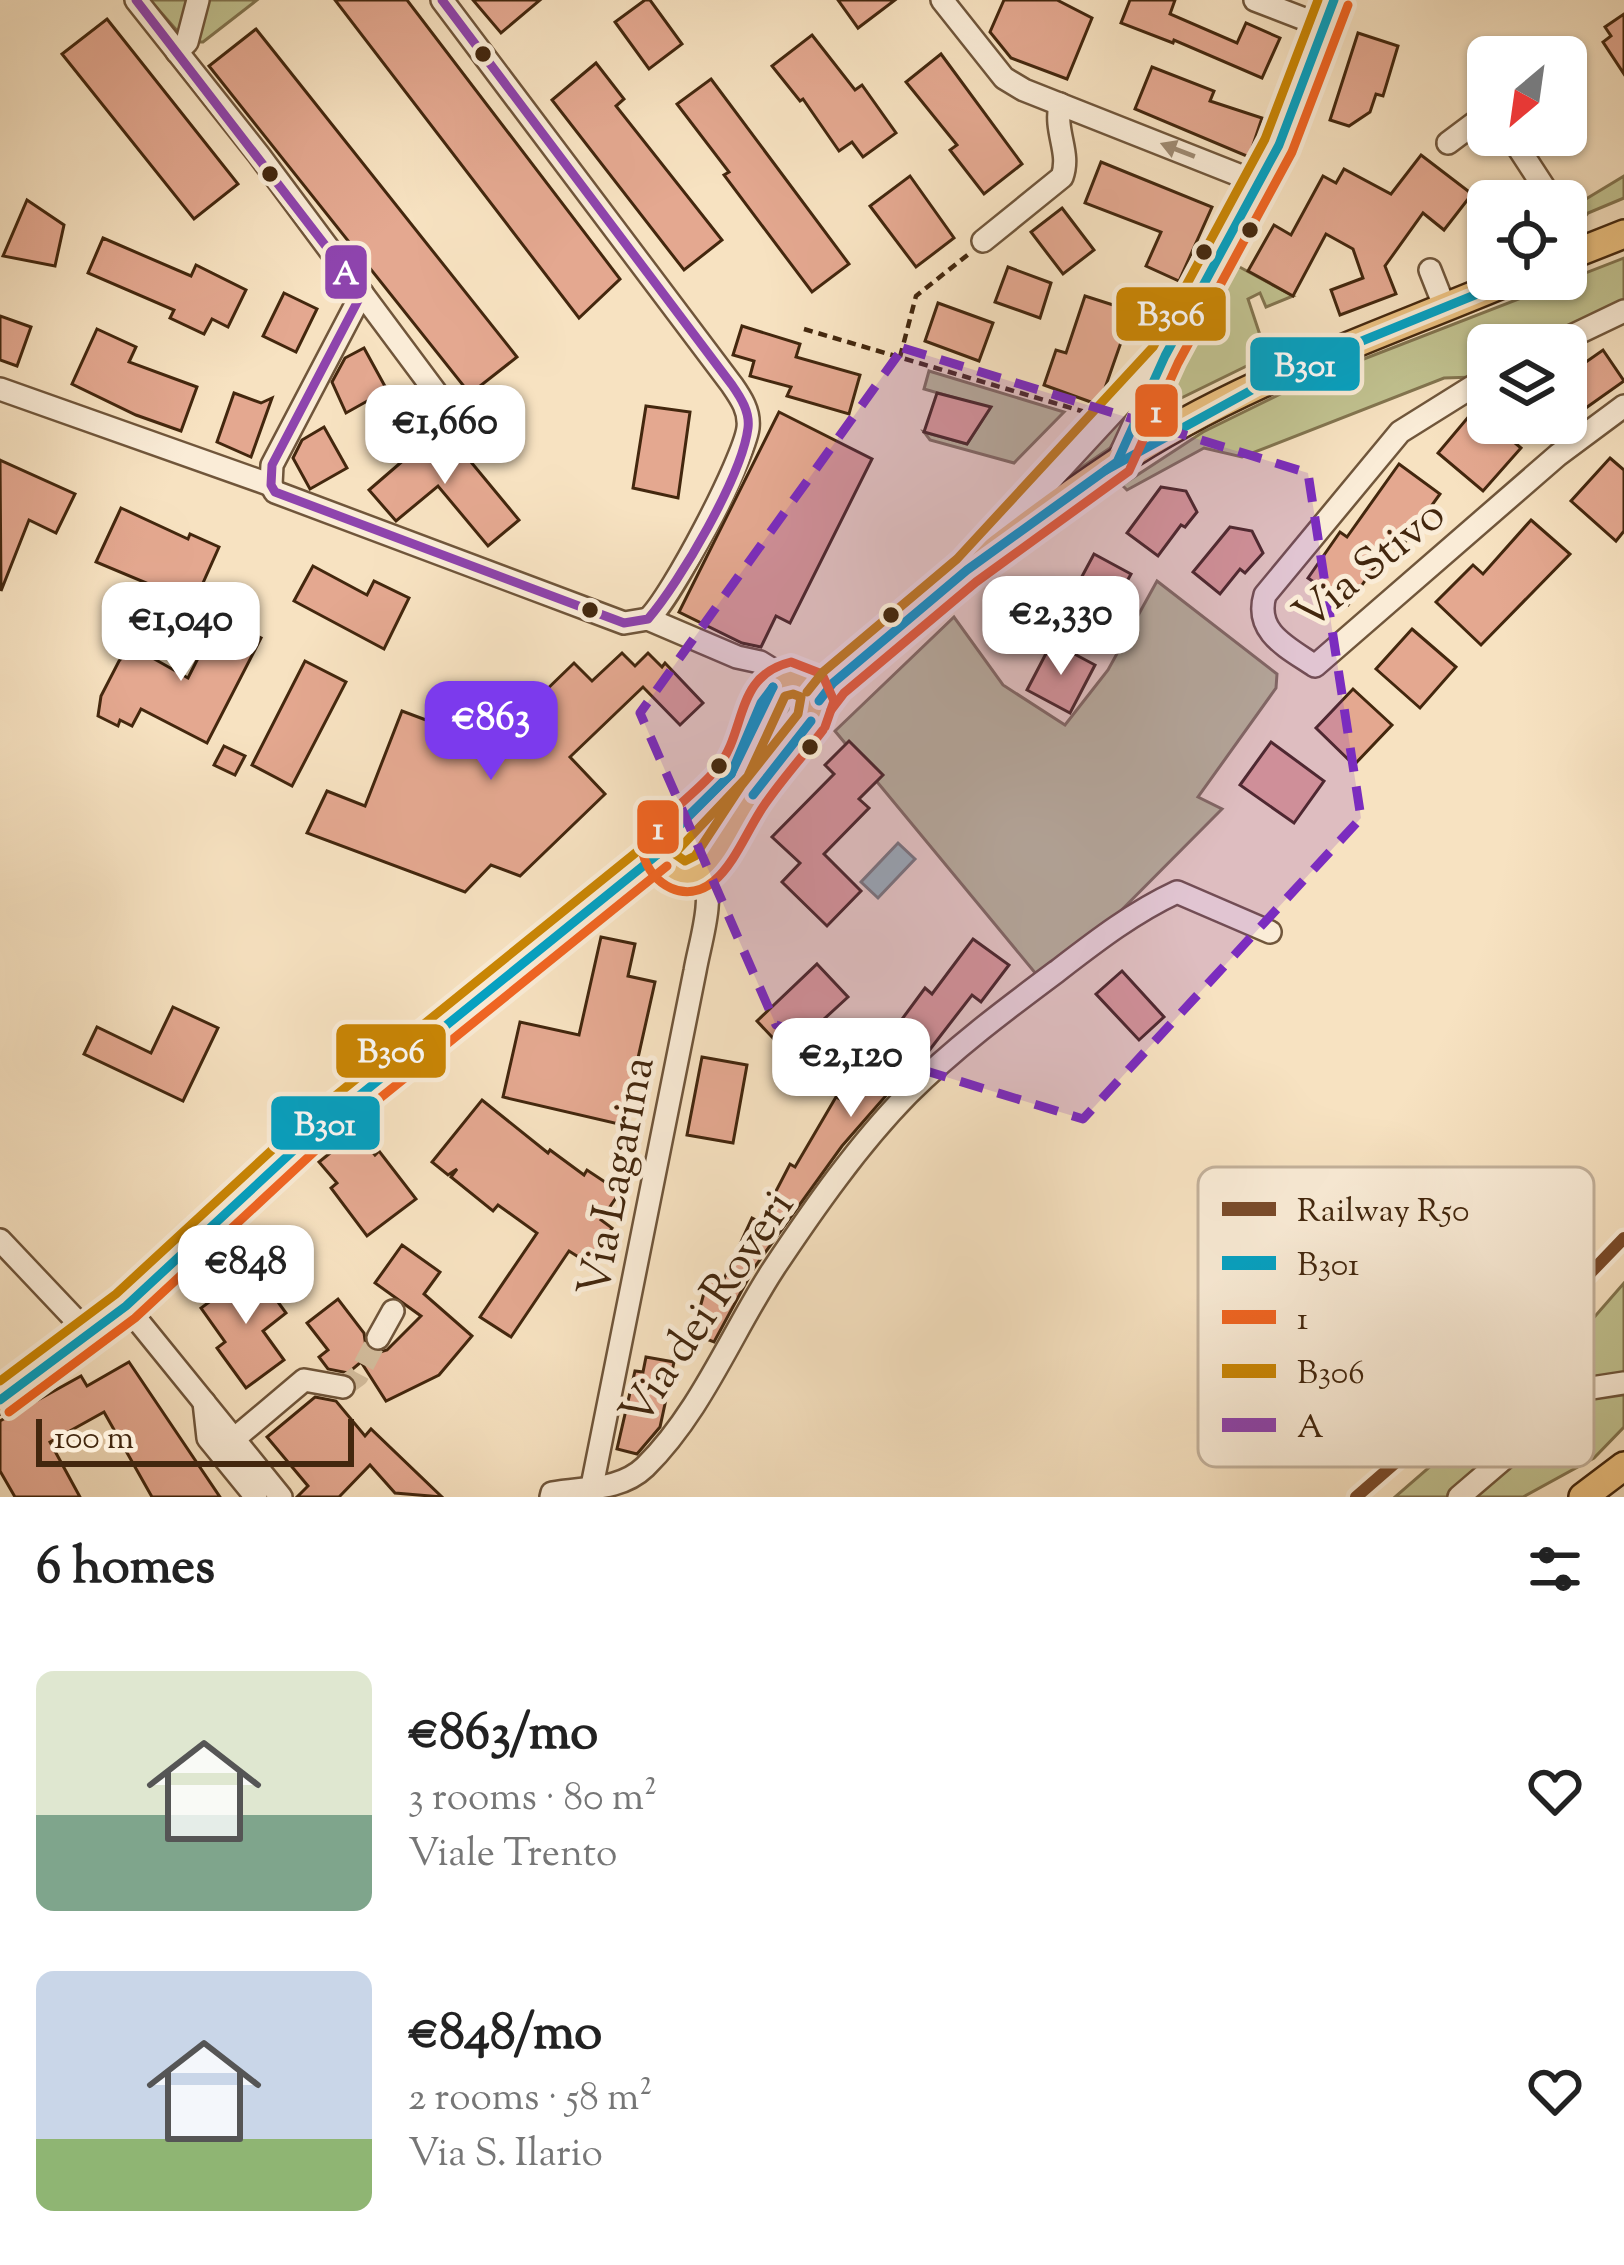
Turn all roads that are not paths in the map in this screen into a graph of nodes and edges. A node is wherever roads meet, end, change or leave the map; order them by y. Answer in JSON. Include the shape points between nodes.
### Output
{"nodes":[{"id":1,"x":136,"y":0,"type":"edge"},
{"id":2,"x":198,"y":0,"type":"edge"},
{"id":3,"x":442,"y":0,"type":"edge"},
{"id":4,"x":942,"y":0,"type":"edge"},
{"id":5,"x":1255,"y":0,"type":"edge"},
{"id":6,"x":1334,"y":0,"type":"edge"},
{"id":7,"x":1325,"y":27,"type":"junction"},
{"id":8,"x":177,"y":52,"type":"junction"},
{"id":9,"x":1060,"y":104,"type":"junction"},
{"id":10,"x":1467,"y":128,"type":"edge"},
{"id":11,"x":1448,"y":142,"type":"dead end"},
{"id":12,"x":1526,"y":156,"type":"edge"},
{"id":13,"x":1545,"y":180,"type":"edge"},
{"id":14,"x":1259,"y":183,"type":"junction"},
{"id":15,"x":1624,"y":234,"type":"edge"},
{"id":16,"x":981,"y":243,"type":"road end"},
{"id":17,"x":1587,"y":249,"type":"edge"},
{"id":18,"x":1430,"y":270,"type":"dead end"},
{"id":19,"x":362,"y":293,"type":"junction"},
{"id":20,"x":1467,"y":299,"type":"edge"},
{"id":21,"x":1445,"y":308,"type":"junction"},
{"id":22,"x":1624,"y":311,"type":"edge"},
{"id":23,"x":1587,"y":329,"type":"edge"},
{"id":24,"x":1165,"y":356,"type":"junction"},
{"id":25,"x":1467,"y":388,"type":"edge"},
{"id":26,"x":0,"y":389,"type":"edge"},
{"id":27,"x":446,"y":406,"type":"dead end"},
{"id":28,"x":1624,"y":406,"type":"edge"},
{"id":29,"x":1587,"y":433,"type":"edge"},
{"id":30,"x":1573,"y":444,"type":"edge"},
{"id":31,"x":1117,"y":462,"type":"junction"},
{"id":32,"x":280,"y":492,"type":"junction"},
{"id":33,"x":968,"y":570,"type":"junction"},
{"id":34,"x":648,"y":619,"type":"junction"},
{"id":35,"x":737,"y":657,"type":"junction"},
{"id":36,"x":786,"y":678,"type":"junction"},
{"id":37,"x":763,"y":701,"type":"junction"},
{"id":38,"x":819,"y":701,"type":"junction"},
{"id":39,"x":658,"y":854,"type":"junction"},
{"id":40,"x":703,"y":871,"type":"junction"},
{"id":41,"x":1270,"y":932,"type":"dead end"},
{"id":42,"x":0,"y":1240,"type":"edge"},
{"id":43,"x":126,"y":1306,"type":"junction"},
{"id":44,"x":392,"y":1311,"type":"dead end"},
{"id":45,"x":89,"y":1334,"type":"junction"},
{"id":46,"x":378,"y":1338,"type":"tunnel mouth"},
{"id":47,"x":1624,"y":1383,"type":"edge"},
{"id":48,"x":343,"y":1387,"type":"dead end"},
{"id":49,"x":1594,"y":1388,"type":"edge"},
{"id":50,"x":0,"y":1400,"type":"edge"},
{"id":51,"x":204,"y":1402,"type":"junction"},
{"id":52,"x":234,"y":1439,"type":"junction"},
{"id":53,"x":1624,"y":1466,"type":"edge"},
{"id":54,"x":1494,"y":1467,"type":"edge"},
{"id":55,"x":591,"y":1491,"type":"edge"},
{"id":56,"x":256,"y":1497,"type":"edge"},
{"id":57,"x":281,"y":1497,"type":"edge"},
{"id":58,"x":550,"y":1497,"type":"edge"},
{"id":59,"x":1459,"y":1497,"type":"edge"},
{"id":60,"x":1583,"y":1497,"type":"edge"}],
"edges":[{"from":1,"to":8,"type":"street"},
{"from":2,"to":8,"type":"street"},
{"from":3,"to":34,"type":"street","via":[[748,414],[742,448],[669,596]]},
{"from":4,"to":9,"type":"street","via":[[1004,78]]},
{"from":5,"to":7,"type":"street"},
{"from":6,"to":7,"type":"street"},
{"from":7,"to":14,"type":"street"},
{"from":8,"to":19,"type":"street"},
{"from":14,"to":9,"type":"street","one_way":true},
{"from":9,"to":16,"type":"street","via":[[1062,177]]},
{"from":10,"to":11,"type":"street"},
{"from":12,"to":13,"type":"street"},
{"from":14,"to":24,"type":"street"},
{"from":15,"to":17,"type":"main road"},
{"from":18,"to":21,"type":"street"},
{"from":19,"to":27,"type":"street"},
{"from":19,"to":32,"type":"street","via":[[272,465]]},
{"from":20,"to":21,"type":"main road"},
{"from":21,"to":31,"type":"main road","via":[[1281,374]]},
{"from":22,"to":23,"type":"street"},
{"from":24,"to":31,"type":"street"},
{"from":24,"to":33,"type":"street"},
{"from":25,"to":30,"type":"street","name":"Via Stivo","via":[[1400,431],[1264,595],[1266,629],[1315,666]]},
{"from":26,"to":32,"type":"street"},
{"from":28,"to":29,"type":"street","name":"Via Stivo"},
{"from":31,"to":33,"type":"main road"},
{"from":32,"to":34,"type":"street","via":[[624,623]]},
{"from":33,"to":38,"type":"main road"},
{"from":34,"to":35,"type":"street"},
{"from":35,"to":36,"type":"street"},
{"from":35,"to":37,"type":"street"},
{"from":36,"to":37,"type":"main road"},
{"from":36,"to":38,"type":"main road","via":[[812,685]]},
{"from":37,"to":39,"type":"main road","via":[[736,768]]},
{"from":38,"to":40,"type":"main road"},
{"from":39,"to":40,"type":"main road","via":[[682,877]]},
{"from":39,"to":43,"type":"main road","via":[[307,1138]]},
{"from":40,"to":55,"type":"street","name":"Via Lagarina","via":[[707,900],[695,971]]},
{"from":41,"to":55,"type":"street","name":"Via dei Roveri","via":[[1177,892],[1135,912],[1011,1005],[906,1097],[840,1176],[646,1466]]},
{"from":42,"to":45,"type":"street"},
{"from":43,"to":45,"type":"main road"},
{"from":43,"to":51,"type":"street"},
{"from":44,"to":46,"type":"street"},
{"from":45,"to":50,"type":"main road"},
{"from":47,"to":49,"type":"street"},
{"from":48,"to":52,"type":"street","via":[[304,1380]]},
{"from":51,"to":52,"type":"street"},
{"from":51,"to":56,"type":"street","via":[[208,1438]]},
{"from":52,"to":57,"type":"street"},
{"from":53,"to":60,"type":"main road"},
{"from":54,"to":59,"type":"street"},
{"from":55,"to":58,"type":"street"}]}
